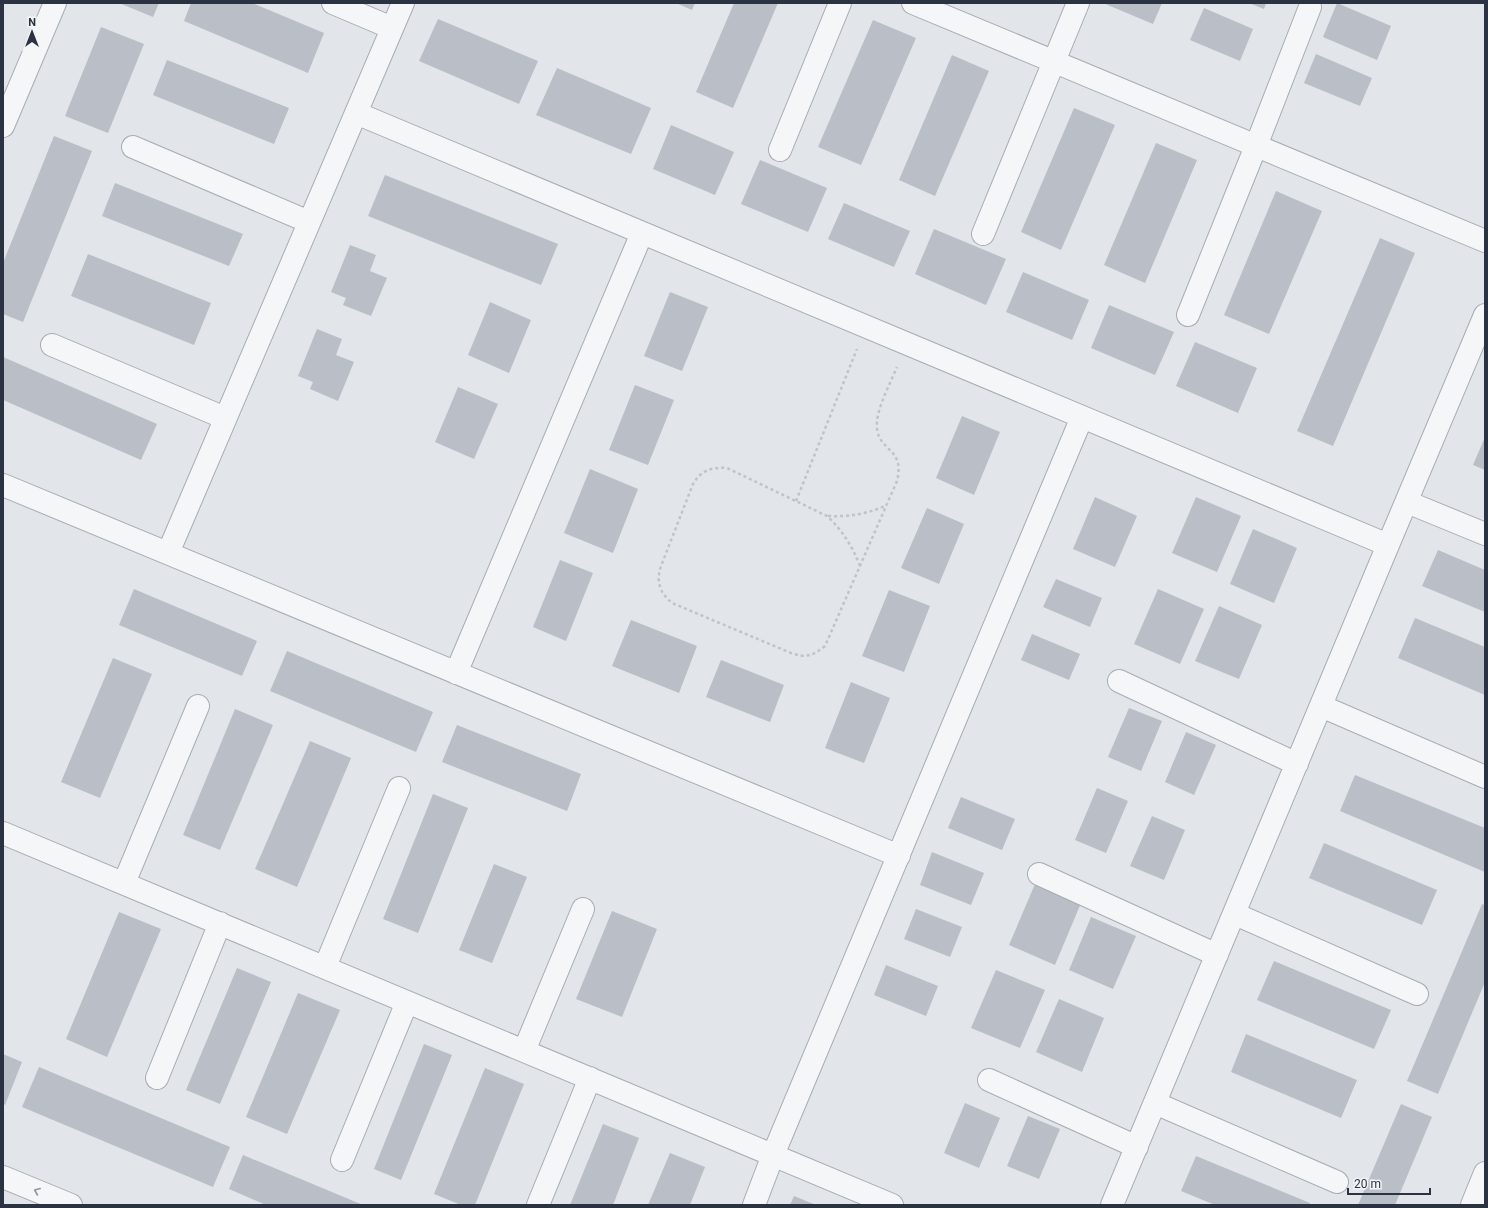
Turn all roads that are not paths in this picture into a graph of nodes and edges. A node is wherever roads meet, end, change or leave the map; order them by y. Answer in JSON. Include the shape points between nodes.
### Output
{"nodes":[{"id":1,"x":55,"y":3,"type":"edge"},
{"id":2,"x":332,"y":3,"type":"edge"},
{"id":3,"x":403,"y":3,"type":"edge"},
{"id":4,"x":840,"y":3,"type":"edge"},
{"id":5,"x":913,"y":3,"type":"edge"},
{"id":6,"x":1078,"y":3,"type":"edge"},
{"id":7,"x":1310,"y":7,"type":"dead end"},
{"id":8,"x":392,"y":28,"type":"junction"},
{"id":9,"x":1054,"y":62,"type":"junction"},
{"id":10,"x":356,"y":113,"type":"junction"},
{"id":11,"x":3,"y":126,"type":"edge"},
{"id":12,"x":1256,"y":146,"type":"junction"},
{"id":13,"x":133,"y":147,"type":"dead end"},
{"id":14,"x":780,"y":150,"type":"dead end"},
{"id":15,"x":309,"y":222,"type":"junction"},
{"id":16,"x":642,"y":233,"type":"junction"},
{"id":17,"x":983,"y":234,"type":"dead end"},
{"id":18,"x":1485,"y":241,"type":"edge"},
{"id":19,"x":1188,"y":315,"type":"dead end"},
{"id":20,"x":1485,"y":315,"type":"edge"},
{"id":21,"x":52,"y":345,"type":"dead end"},
{"id":22,"x":1082,"y":417,"type":"junction"},
{"id":23,"x":225,"y":418,"type":"junction"},
{"id":24,"x":3,"y":485,"type":"edge"},
{"id":25,"x":1407,"y":502,"type":"junction"},
{"id":26,"x":1485,"y":534,"type":"edge"},
{"id":27,"x":1388,"y":545,"type":"junction"},
{"id":28,"x":168,"y":553,"type":"junction"},
{"id":29,"x":456,"y":673,"type":"junction"},
{"id":30,"x":1119,"y":681,"type":"dead end"},
{"id":31,"x":198,"y":706,"type":"dead end"},
{"id":32,"x":1321,"y":706,"type":"junction"},
{"id":33,"x":1297,"y":764,"type":"junction"},
{"id":34,"x":1485,"y":777,"type":"edge"},
{"id":35,"x":400,"y":788,"type":"dead end"},
{"id":36,"x":3,"y":833,"type":"edge"},
{"id":37,"x":899,"y":856,"type":"junction"},
{"id":38,"x":1039,"y":874,"type":"dead end"},
{"id":39,"x":124,"y":883,"type":"junction"},
{"id":40,"x":583,"y":909,"type":"dead end"},
{"id":41,"x":1235,"y":914,"type":"junction"},
{"id":42,"x":220,"y":923,"type":"junction"},
{"id":43,"x":1217,"y":955,"type":"junction"},
{"id":44,"x":326,"y":967,"type":"junction"},
{"id":45,"x":1418,"y":994,"type":"dead end"},
{"id":46,"x":406,"y":1002,"type":"junction"},
{"id":47,"x":524,"y":1051,"type":"junction"},
{"id":48,"x":157,"y":1078,"type":"dead end"},
{"id":49,"x":590,"y":1078,"type":"junction"},
{"id":50,"x":989,"y":1080,"type":"dead end"},
{"id":51,"x":1155,"y":1103,"type":"junction"},
{"id":52,"x":1137,"y":1147,"type":"junction"},
{"id":53,"x":773,"y":1155,"type":"junction"},
{"id":54,"x":342,"y":1160,"type":"dead end"},
{"id":55,"x":1485,"y":1173,"type":"edge"},
{"id":56,"x":3,"y":1177,"type":"edge"},
{"id":57,"x":1337,"y":1182,"type":"dead end"},
{"id":58,"x":71,"y":1205,"type":"edge"},
{"id":59,"x":538,"y":1205,"type":"edge"},
{"id":60,"x":754,"y":1205,"type":"edge"},
{"id":61,"x":892,"y":1205,"type":"edge"},
{"id":62,"x":1112,"y":1205,"type":"edge"},
{"id":63,"x":1472,"y":1205,"type":"edge"}],
"edges":[{"from":1,"to":11,"type":"street"},
{"from":2,"to":8,"type":"street"},
{"from":3,"to":8,"type":"street"},
{"from":4,"to":14,"type":"street"},
{"from":5,"to":9,"type":"street"},
{"from":6,"to":9,"type":"street"},
{"from":7,"to":12,"type":"street"},
{"from":8,"to":10,"type":"street"},
{"from":9,"to":12,"type":"street"},
{"from":9,"to":17,"type":"street"},
{"from":10,"to":15,"type":"street"},
{"from":10,"to":16,"type":"street"},
{"from":12,"to":18,"type":"street"},
{"from":12,"to":19,"type":"street"},
{"from":13,"to":15,"type":"street"},
{"from":15,"to":23,"type":"street"},
{"from":16,"to":22,"type":"street"},
{"from":16,"to":29,"type":"street"},
{"from":20,"to":25,"type":"street"},
{"from":21,"to":23,"type":"street"},
{"from":22,"to":27,"type":"street"},
{"from":22,"to":37,"type":"street"},
{"from":23,"to":28,"type":"street"},
{"from":24,"to":28,"type":"street"},
{"from":25,"to":26,"type":"street"},
{"from":25,"to":27,"type":"street"},
{"from":27,"to":32,"type":"street"},
{"from":28,"to":29,"type":"street"},
{"from":29,"to":37,"type":"street"},
{"from":30,"to":33,"type":"street"},
{"from":31,"to":39,"type":"street"},
{"from":32,"to":33,"type":"street"},
{"from":32,"to":34,"type":"street"},
{"from":33,"to":41,"type":"street"},
{"from":35,"to":44,"type":"street"},
{"from":36,"to":39,"type":"street"},
{"from":37,"to":53,"type":"street"},
{"from":38,"to":43,"type":"street"},
{"from":39,"to":42,"type":"street"},
{"from":40,"to":47,"type":"street"},
{"from":41,"to":43,"type":"street"},
{"from":41,"to":45,"type":"street"},
{"from":42,"to":44,"type":"street"},
{"from":42,"to":48,"type":"street"},
{"from":43,"to":51,"type":"street"},
{"from":44,"to":46,"type":"street"},
{"from":46,"to":47,"type":"street"},
{"from":46,"to":54,"type":"street"},
{"from":47,"to":49,"type":"street"},
{"from":49,"to":53,"type":"street"},
{"from":49,"to":59,"type":"street"},
{"from":50,"to":52,"type":"street"},
{"from":51,"to":52,"type":"street"},
{"from":51,"to":57,"type":"street"},
{"from":52,"to":62,"type":"street"},
{"from":53,"to":60,"type":"street"},
{"from":53,"to":61,"type":"street"},
{"from":55,"to":63,"type":"street"},
{"from":58,"to":56,"type":"street","one_way":true}]}
